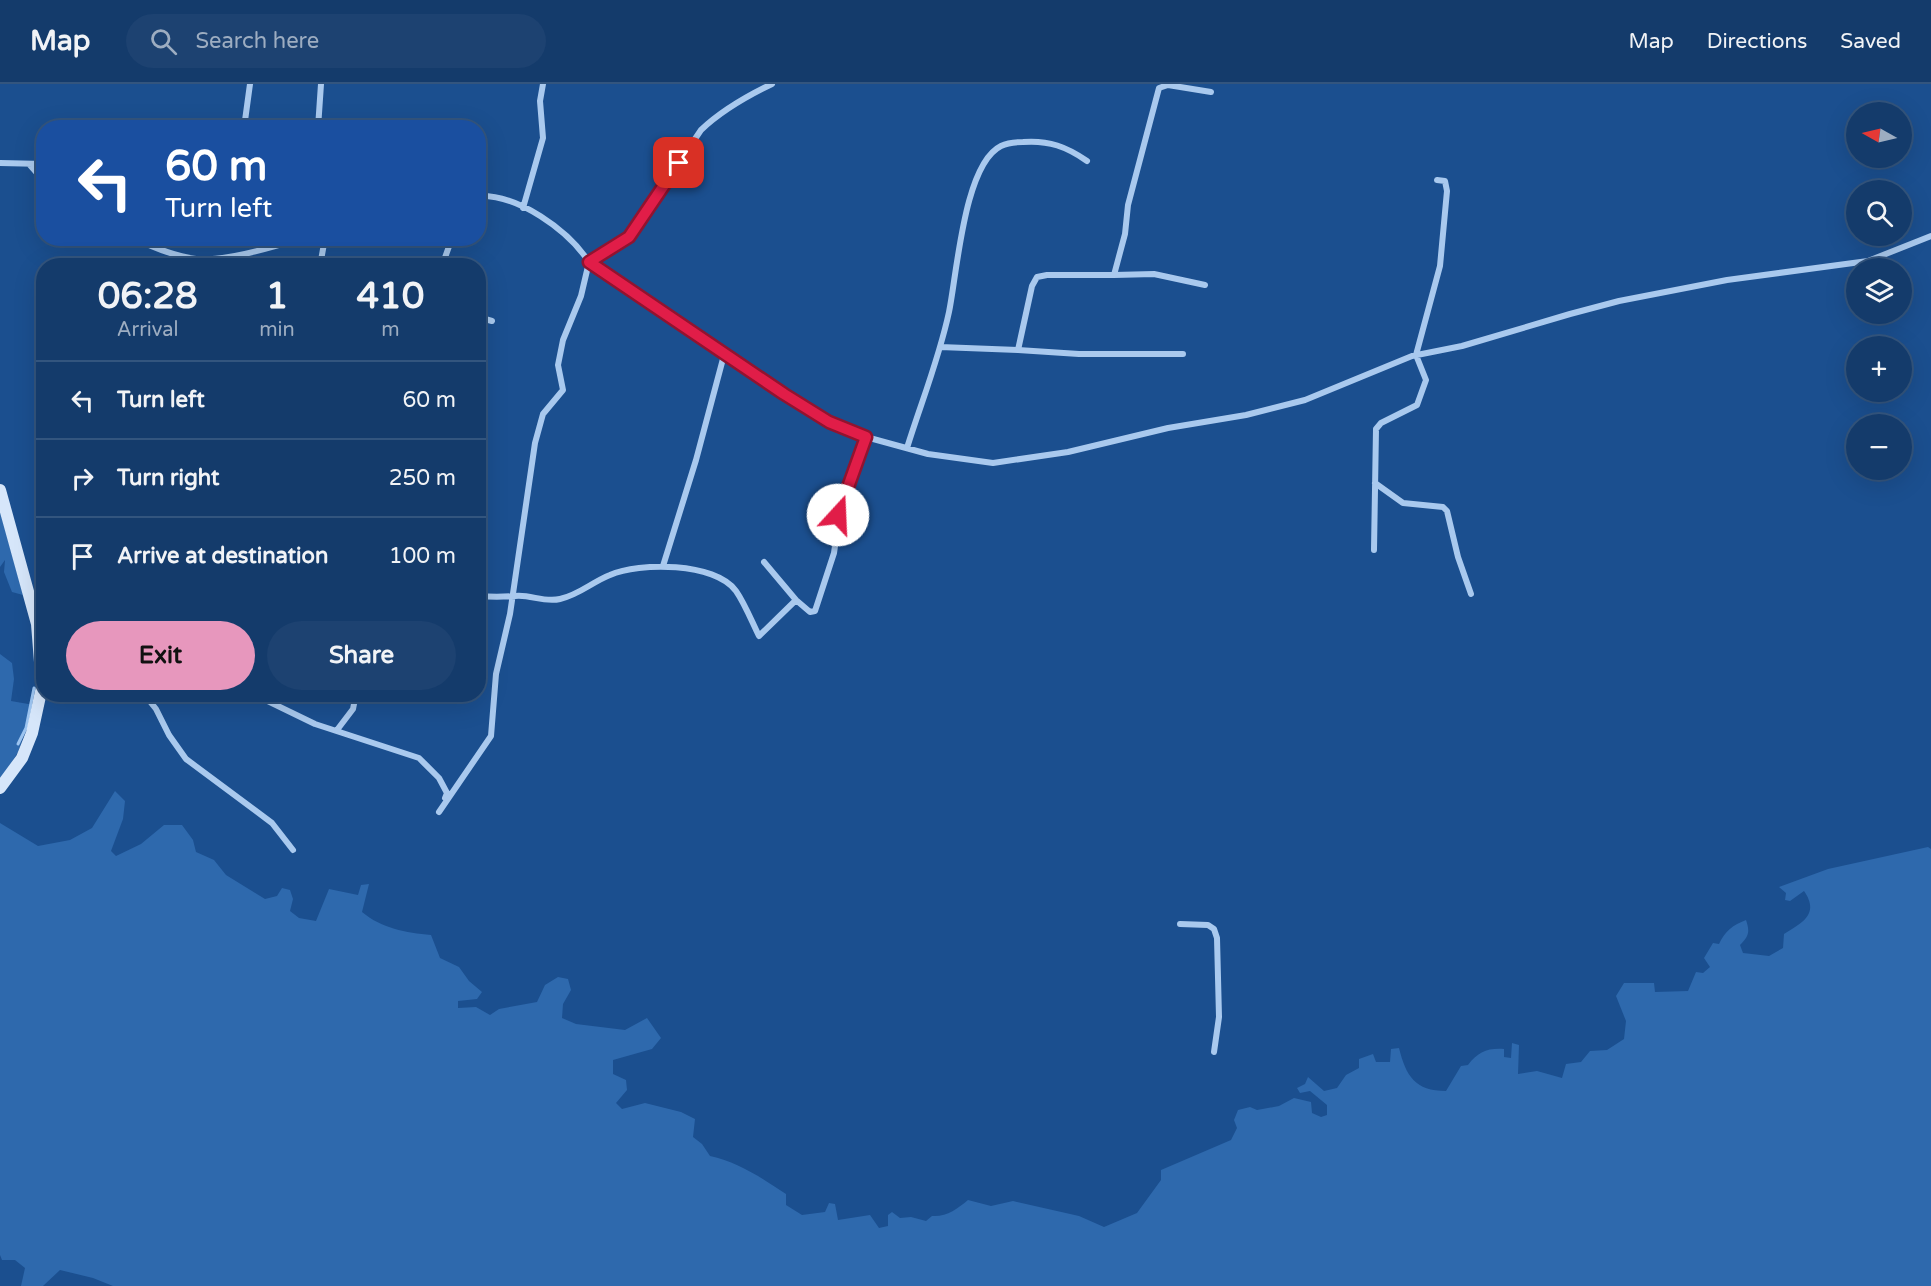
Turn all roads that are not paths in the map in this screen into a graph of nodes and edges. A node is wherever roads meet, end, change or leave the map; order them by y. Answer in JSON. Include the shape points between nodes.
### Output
{"nodes":[{"id":1,"x":250,"y":84,"type":"edge"},
{"id":2,"x":321,"y":84,"type":"edge"},
{"id":3,"x":543,"y":84,"type":"edge"},
{"id":4,"x":772,"y":84,"type":"edge"},
{"id":5,"x":1211,"y":92,"type":"dead end"},
{"id":6,"x":245,"y":120,"type":"edge"},
{"id":7,"x":319,"y":120,"type":"edge"},
{"id":8,"x":1087,"y":161,"type":"dead end"},
{"id":9,"x":0,"y":163,"type":"edge"},
{"id":10,"x":29,"y":164,"type":"junction"},
{"id":11,"x":36,"y":164,"type":"edge"},
{"id":12,"x":36,"y":172,"type":"edge"},
{"id":13,"x":1437,"y":180,"type":"dead end"},
{"id":14,"x":486,"y":196,"type":"edge"},
{"id":15,"x":524,"y":208,"type":"junction"},
{"id":16,"x":1931,"y":236,"type":"edge"},
{"id":17,"x":151,"y":246,"type":"edge"},
{"id":18,"x":272,"y":246,"type":"edge"},
{"id":19,"x":194,"y":258,"type":"edge"},
{"id":20,"x":205,"y":258,"type":"edge"},
{"id":21,"x":589,"y":262,"type":"junction"},
{"id":22,"x":1114,"y":275,"type":"junction"},
{"id":23,"x":1205,"y":285,"type":"dead end"},
{"id":24,"x":486,"y":319,"type":"edge"},
{"id":25,"x":492,"y":321,"type":"dead end"},
{"id":26,"x":940,"y":347,"type":"junction"},
{"id":27,"x":1018,"y":350,"type":"junction"},
{"id":28,"x":1183,"y":354,"type":"dead end"},
{"id":29,"x":724,"y":355,"type":"junction"},
{"id":30,"x":1416,"y":355,"type":"junction"},
{"id":31,"x":866,"y":437,"type":"junction"},
{"id":32,"x":907,"y":448,"type":"junction"},
{"id":33,"x":1375,"y":483,"type":"junction"},
{"id":34,"x":0,"y":490,"type":"edge"},
{"id":35,"x":1374,"y":550,"type":"dead end"},
{"id":36,"x":764,"y":562,"type":"dead end"},
{"id":37,"x":663,"y":566,"type":"junction"},
{"id":38,"x":1471,"y":594,"type":"dead end"},
{"id":39,"x":486,"y":596,"type":"edge"},
{"id":40,"x":513,"y":596,"type":"junction"},
{"id":41,"x":796,"y":600,"type":"junction"},
{"id":42,"x":36,"y":612,"type":"edge"},
{"id":43,"x":40,"y":702,"type":"edge"},
{"id":44,"x":150,"y":702,"type":"edge"},
{"id":45,"x":267,"y":702,"type":"edge"},
{"id":46,"x":354,"y":702,"type":"edge"},
{"id":47,"x":337,"y":730,"type":"junction"},
{"id":48,"x":0,"y":788,"type":"edge"},
{"id":49,"x":293,"y":850,"type":"dead end"},
{"id":50,"x":1180,"y":924,"type":"dead end"},
{"id":51,"x":1214,"y":1052,"type":"dead end"}],
"edges":[{"from":1,"to":6,"type":"street"},
{"from":2,"to":7,"type":"street"},
{"from":3,"to":15,"type":"street","via":[[543,138]]},
{"from":4,"to":21,"type":"street","via":[[715,117],[629,237]]},
{"from":5,"to":22,"type":"street","via":[[1168,85],[1159,88]]},
{"from":8,"to":26,"type":"street","via":[[1067,147],[1035,141],[1000,146],[986,160],[970,197]]},
{"from":9,"to":10,"type":"street"},
{"from":10,"to":11,"type":"street"},
{"from":10,"to":12,"type":"street"},
{"from":13,"to":30,"type":"street","via":[[1445,181],[1447,191],[1440,266]]},
{"from":14,"to":15,"type":"street"},
{"from":15,"to":21,"type":"street","via":[[579,247]]},
{"from":16,"to":30,"type":"street","via":[[1868,261],[1778,272],[1618,301]]},
{"from":17,"to":19,"type":"street"},
{"from":18,"to":20,"type":"street"},
{"from":21,"to":29,"type":"street"},
{"from":21,"to":40,"type":"street","via":[[558,364],[563,390],[543,414],[535,443]]},
{"from":22,"to":23,"type":"street","via":[[1154,274]]},
{"from":22,"to":27,"type":"street","via":[[1037,277]]},
{"from":24,"to":25,"type":"street"},
{"from":26,"to":27,"type":"street"},
{"from":26,"to":32,"type":"street"},
{"from":27,"to":28,"type":"street"},
{"from":29,"to":31,"type":"street","via":[[829,422]]},
{"from":29,"to":37,"type":"street"},
{"from":30,"to":32,"type":"street","via":[[1292,403],[1068,452],[993,463],[950,459]]},
{"from":30,"to":33,"type":"street","via":[[1426,381],[1417,405],[1376,429]]},
{"from":31,"to":32,"type":"street"},
{"from":31,"to":41,"type":"street","via":[[830,535],[835,546],[818,606],[810,612]]},
{"from":33,"to":35,"type":"street"},
{"from":33,"to":38,"type":"street","via":[[1403,503],[1443,507],[1448,511]]},
{"from":34,"to":42,"type":"main road"},
{"from":36,"to":41,"type":"street"},
{"from":37,"to":40,"type":"street","via":[[609,575],[558,600]]},
{"from":37,"to":41,"type":"street","via":[[710,575],[725,582],[735,590],[759,636]]},
{"from":39,"to":40,"type":"street"},
{"from":40,"to":47,"type":"street","via":[[496,674],[491,736],[440,813],[447,793],[429,766],[419,758]]},
{"from":43,"to":48,"type":"main road","via":[[22,758]]},
{"from":44,"to":49,"type":"street","via":[[186,759],[272,823]]},
{"from":45,"to":47,"type":"street","via":[[289,714]]},
{"from":46,"to":47,"type":"street"},
{"from":50,"to":51,"type":"street","via":[[1208,925],[1217,938],[1219,1017]]}]}
